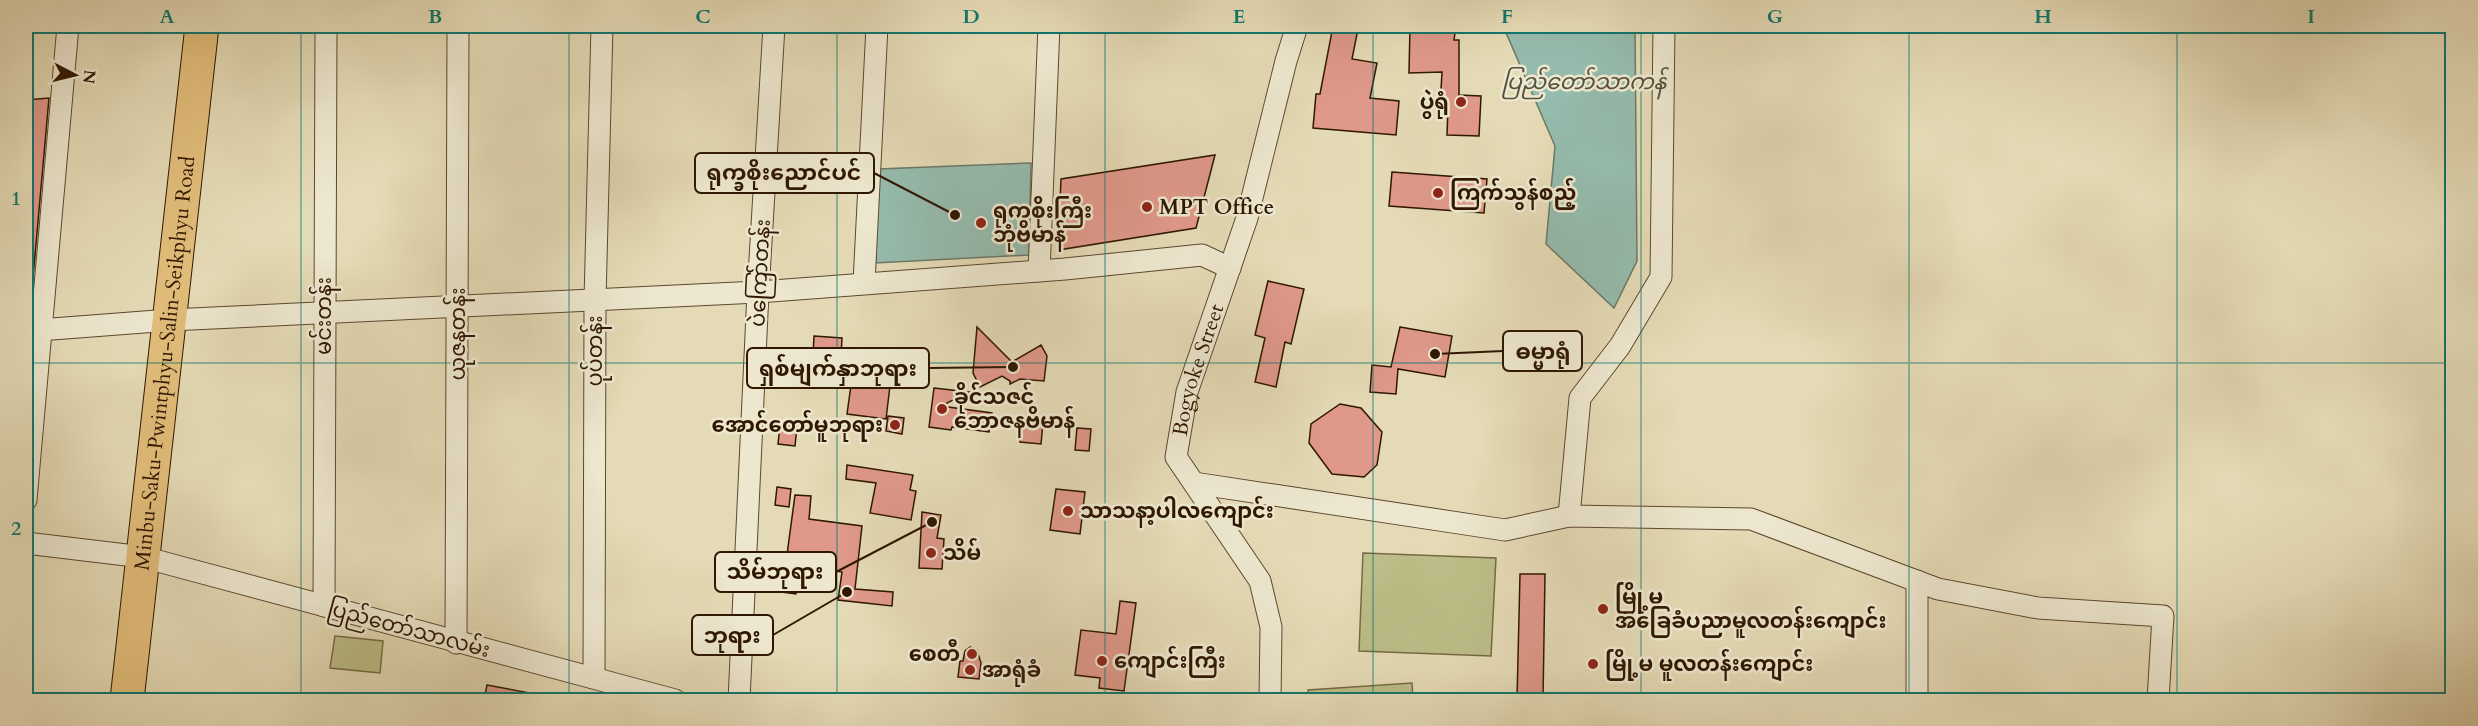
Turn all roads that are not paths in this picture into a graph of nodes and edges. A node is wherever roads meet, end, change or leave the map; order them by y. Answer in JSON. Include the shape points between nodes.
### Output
{"nodes":[{"id":1,"x":68,"y":26,"type":"edge"},
{"id":2,"x":202,"y":26,"type":"edge"},
{"id":3,"x":326,"y":26,"type":"edge"},
{"id":4,"x":458,"y":26,"type":"edge"},
{"id":5,"x":602,"y":26,"type":"edge"},
{"id":6,"x":774,"y":26,"type":"edge"},
{"id":7,"x":877,"y":26,"type":"edge"},
{"id":8,"x":1049,"y":26,"type":"edge"},
{"id":9,"x":1297,"y":26,"type":"edge"},
{"id":10,"x":1664,"y":26,"type":"edge"},
{"id":11,"x":1230,"y":268,"type":"junction"},
{"id":12,"x":1039,"y":271,"type":"junction"},
{"id":13,"x":864,"y":283,"type":"junction"},
{"id":14,"x":758,"y":292,"type":"junction"},
{"id":15,"x":595,"y":300,"type":"junction"},
{"id":16,"x":458,"y":307,"type":"junction"},
{"id":17,"x":324,"y":314,"type":"junction"},
{"id":18,"x":170,"y":320,"type":"junction"},
{"id":19,"x":33,"y":330,"type":"edge"},
{"id":20,"x":1194,"y":483,"type":"junction"},
{"id":21,"x":26,"y":500,"type":"edge"},
{"id":22,"x":1569,"y":516,"type":"junction"},
{"id":23,"x":26,"y":543,"type":"edge"},
{"id":24,"x":143,"y":557,"type":"junction"},
{"id":25,"x":1917,"y":581,"type":"junction"},
{"id":26,"x":324,"y":606,"type":"junction"},
{"id":27,"x":456,"y":643,"type":"junction"},
{"id":28,"x":594,"y":677,"type":"junction"},
{"id":29,"x":127,"y":700,"type":"edge"},
{"id":30,"x":675,"y":700,"type":"edge"},
{"id":31,"x":739,"y":700,"type":"edge"},
{"id":32,"x":1270,"y":700,"type":"edge"},
{"id":33,"x":1917,"y":700,"type":"edge"},
{"id":34,"x":2158,"y":700,"type":"edge"}],
"edges":[{"from":1,"to":19,"type":"street"},
{"from":2,"to":18,"type":"main road","name":"Minbu-Saku-Pwintphyu-Salin-Seikphyu Road"},
{"from":3,"to":17,"type":"street","name":"မင်းတန်း"},
{"from":4,"to":16,"type":"street","name":"ယုဇနတန်း"},
{"from":5,"to":15,"type":"street","name":"ပုပ်တန်း"},
{"from":6,"to":14,"type":"street","name":"ပဲကြော်တန်း"},
{"from":7,"to":13,"type":"street"},
{"from":8,"to":12,"type":"street"},
{"from":9,"to":11,"type":"street","name":"Bogyoke Street","via":[[1247,218]]},
{"from":10,"to":22,"type":"street","via":[[1661,278],[1620,346],[1580,398]]},
{"from":11,"to":12,"type":"street","via":[[1202,255]]},
{"from":11,"to":20,"type":"street","name":"Bogyoke Street","via":[[1187,392],[1176,457]]},
{"from":12,"to":13,"type":"street"},
{"from":13,"to":14,"type":"street"},
{"from":14,"to":15,"type":"street"},
{"from":14,"to":31,"type":"street","name":"ပဲကြော်တန်း"},
{"from":15,"to":16,"type":"street"},
{"from":15,"to":28,"type":"street","name":"ပုပ်တန်း"},
{"from":16,"to":17,"type":"street"},
{"from":16,"to":27,"type":"street","name":"ယုဇနတန်း"},
{"from":17,"to":18,"type":"street"},
{"from":17,"to":26,"type":"street","name":"မင်းတန်း"},
{"from":18,"to":19,"type":"street"},
{"from":18,"to":24,"type":"main road","name":"Minbu-Saku-Pwintphyu-Salin-Seikphyu Road"},
{"from":19,"to":21,"type":"street"},
{"from":20,"to":22,"type":"street","via":[[1504,530]]},
{"from":20,"to":32,"type":"street","name":"Bogyoke Street","via":[[1260,581],[1271,627]]},
{"from":22,"to":25,"type":"street","via":[[1751,519]]},
{"from":23,"to":24,"type":"street","name":"ပြည်တော်သာလမ်း"},
{"from":24,"to":26,"type":"street","name":"ပြည်တော်သာလမ်း"},
{"from":24,"to":29,"type":"main road","name":"Minbu-Saku-Pwintphyu-Salin-Seikphyu Road"},
{"from":25,"to":33,"type":"street"},
{"from":25,"to":34,"type":"street","via":[[1938,589],[2038,608],[2163,615]]},
{"from":26,"to":27,"type":"street","name":"ပြည်တော်သာလမ်း"},
{"from":27,"to":28,"type":"street","name":"ပြည်တော်သာလမ်း"},
{"from":28,"to":30,"type":"street","name":"ပြည်တော်သာလမ်း"}]}
